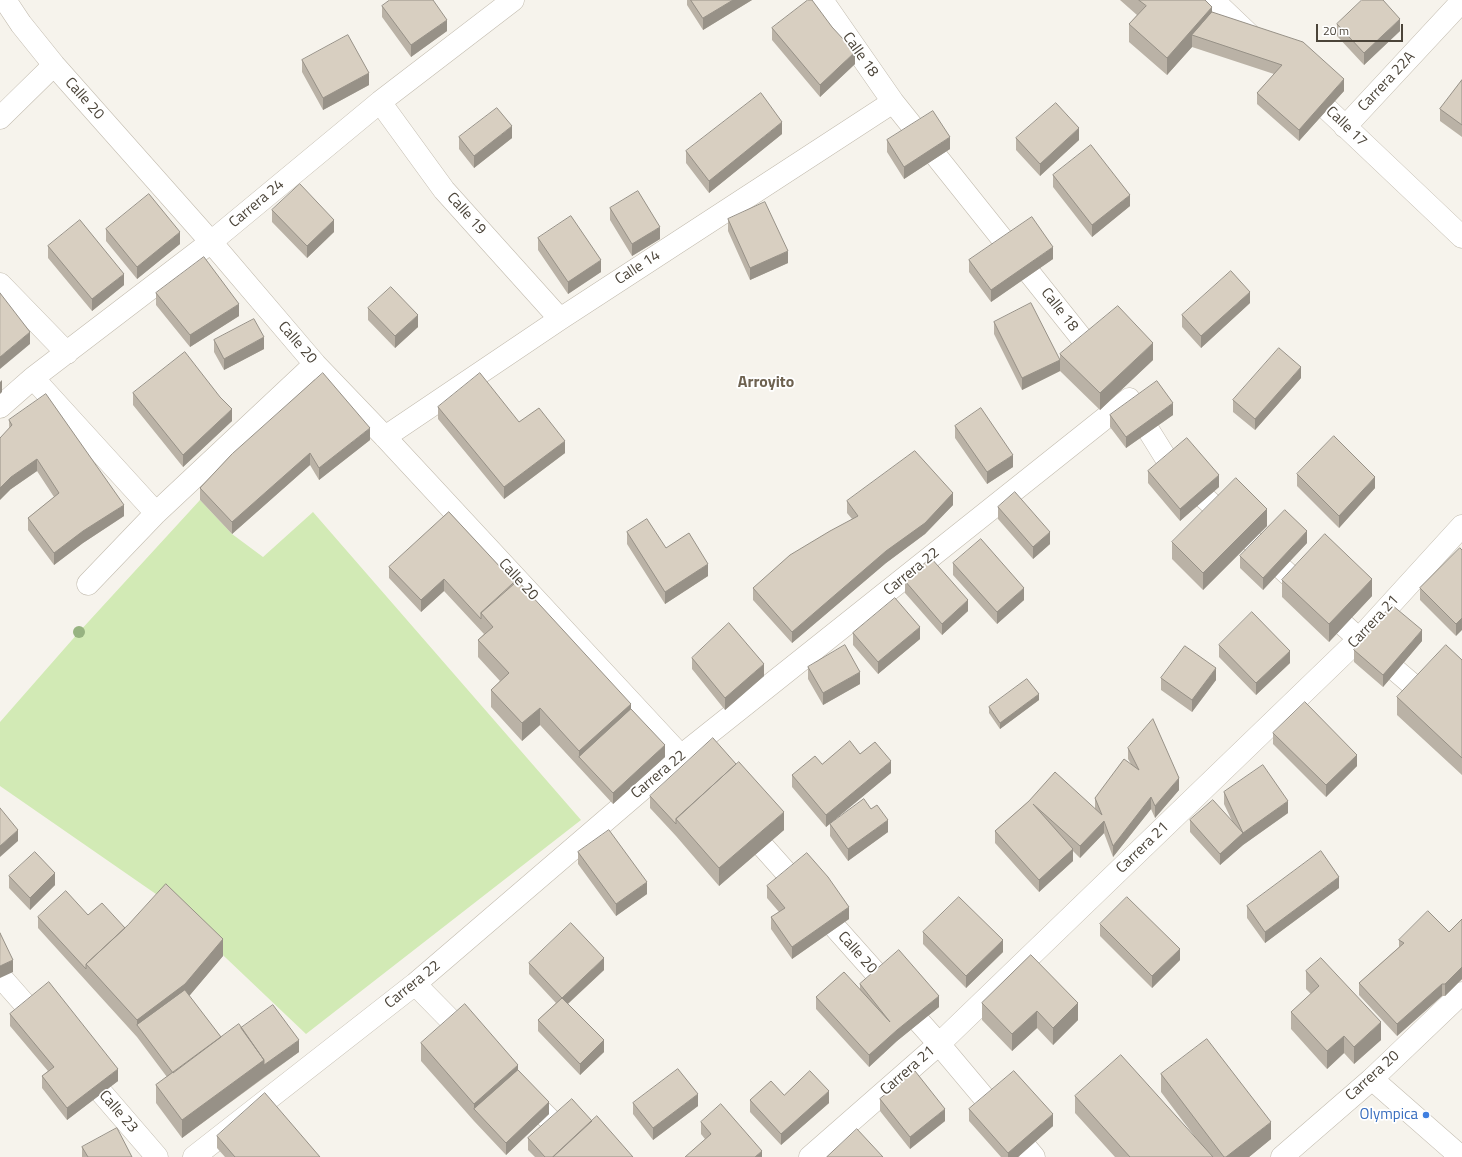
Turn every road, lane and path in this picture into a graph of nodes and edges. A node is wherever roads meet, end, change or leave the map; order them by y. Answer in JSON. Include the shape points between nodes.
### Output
{"nodes":[{"id":1,"x":5,"y":0,"type":"edge"},
{"id":2,"x":513,"y":0,"type":"edge"},
{"id":3,"x":822,"y":0,"type":"edge"},
{"id":4,"x":1213,"y":0,"type":"edge"},
{"id":5,"x":1462,"y":1,"type":"edge"},
{"id":6,"x":1270,"y":55,"type":"edge"},
{"id":7,"x":54,"y":65,"type":"junction"},
{"id":8,"x":1293,"y":77,"type":"edge"},
{"id":9,"x":380,"y":102,"type":"junction"},
{"id":10,"x":893,"y":102,"type":"junction"},
{"id":11,"x":0,"y":118,"type":"edge"},
{"id":12,"x":1345,"y":127,"type":"junction"},
{"id":13,"x":1462,"y":237,"type":"edge"},
{"id":14,"x":211,"y":242,"type":"junction"},
{"id":15,"x":0,"y":284,"type":"edge"},
{"id":16,"x":560,"y":319,"type":"junction"},
{"id":17,"x":67,"y":353,"type":"junction"},
{"id":18,"x":315,"y":364,"type":"junction"},
{"id":19,"x":33,"y":378,"type":"junction"},
{"id":20,"x":1129,"y":399,"type":"junction"},
{"id":21,"x":0,"y":407,"type":"edge"},
{"id":22,"x":385,"y":437,"type":"junction"},
{"id":23,"x":156,"y":513,"type":"junction"},
{"id":24,"x":1462,"y":526,"type":"edge"},
{"id":25,"x":88,"y":584,"type":"dead end"},
{"id":26,"x":1360,"y":639,"type":"junction"},
{"id":27,"x":1462,"y":727,"type":"edge"},
{"id":28,"x":682,"y":755,"type":"junction"},
{"id":29,"x":0,"y":976,"type":"edge"},
{"id":30,"x":415,"y":984,"type":"junction"},
{"id":31,"x":1462,"y":993,"type":"edge"},
{"id":32,"x":939,"y":1044,"type":"junction"},
{"id":33,"x":487,"y":1057,"type":"edge"},
{"id":34,"x":1372,"y":1079,"type":"junction"},
{"id":35,"x":514,"y":1084,"type":"edge"},
{"id":36,"x":157,"y":1157,"type":"edge"},
{"id":37,"x":194,"y":1157,"type":"edge"},
{"id":38,"x":587,"y":1157,"type":"edge"},
{"id":39,"x":810,"y":1157,"type":"edge"},
{"id":40,"x":1034,"y":1157,"type":"edge"},
{"id":41,"x":1282,"y":1157,"type":"edge"},
{"id":42,"x":1461,"y":1157,"type":"edge"}],
"edges":[{"from":1,"to":7,"type":"street","name":"Calle 20"},
{"from":2,"to":9,"type":"street","name":"Carrera 24"},
{"from":3,"to":10,"type":"street","name":"Calle 18"},
{"from":4,"to":6,"type":"street"},
{"from":5,"to":12,"type":"street","name":"Carrera 22A"},
{"from":7,"to":11,"type":"street"},
{"from":7,"to":14,"type":"street","name":"Calle 20"},
{"from":8,"to":12,"type":"street","name":"Calle 17"},
{"from":9,"to":14,"type":"street","name":"Carrera 24"},
{"from":9,"to":16,"type":"street","name":"Calle 19","via":[[444,190]]},
{"from":10,"to":16,"type":"street","name":"Calle 14"},
{"from":10,"to":20,"type":"street","name":"Calle 18"},
{"from":12,"to":13,"type":"street","name":"Calle 17"},
{"from":14,"to":17,"type":"street","name":"Carrera 24"},
{"from":14,"to":18,"type":"street","name":"Calle 20"},
{"from":15,"to":17,"type":"street"},
{"from":16,"to":22,"type":"street","name":"Calle 14"},
{"from":17,"to":19,"type":"street","name":"Carrera 24"},
{"from":18,"to":22,"type":"street","name":"Calle 20"},
{"from":18,"to":23,"type":"street"},
{"from":19,"to":21,"type":"street","name":"Carrera 24"},
{"from":19,"to":23,"type":"street"},
{"from":20,"to":26,"type":"street","name":"Calle 18","via":[[1172,468]]},
{"from":20,"to":28,"type":"street","name":"Carrera 22"},
{"from":22,"to":28,"type":"street","name":"Calle 20"},
{"from":23,"to":25,"type":"street"},
{"from":24,"to":26,"type":"street","name":"Carrera 21"},
{"from":26,"to":27,"type":"street","name":"Calle 18"},
{"from":26,"to":32,"type":"street","name":"Carrera 21"},
{"from":28,"to":30,"type":"street","name":"Carrera 22"},
{"from":28,"to":32,"type":"street","name":"Calle 20"},
{"from":29,"to":36,"type":"street","name":"Calle 23"},
{"from":30,"to":33,"type":"street"},
{"from":30,"to":37,"type":"street","name":"Carrera 22"},
{"from":31,"to":34,"type":"street","name":"Carrera 20"},
{"from":32,"to":39,"type":"street","name":"Carrera 21"},
{"from":32,"to":40,"type":"street","name":"Calle 20"},
{"from":34,"to":41,"type":"street","name":"Carrera 20"},
{"from":34,"to":42,"type":"street"},
{"from":35,"to":38,"type":"street"}]}
